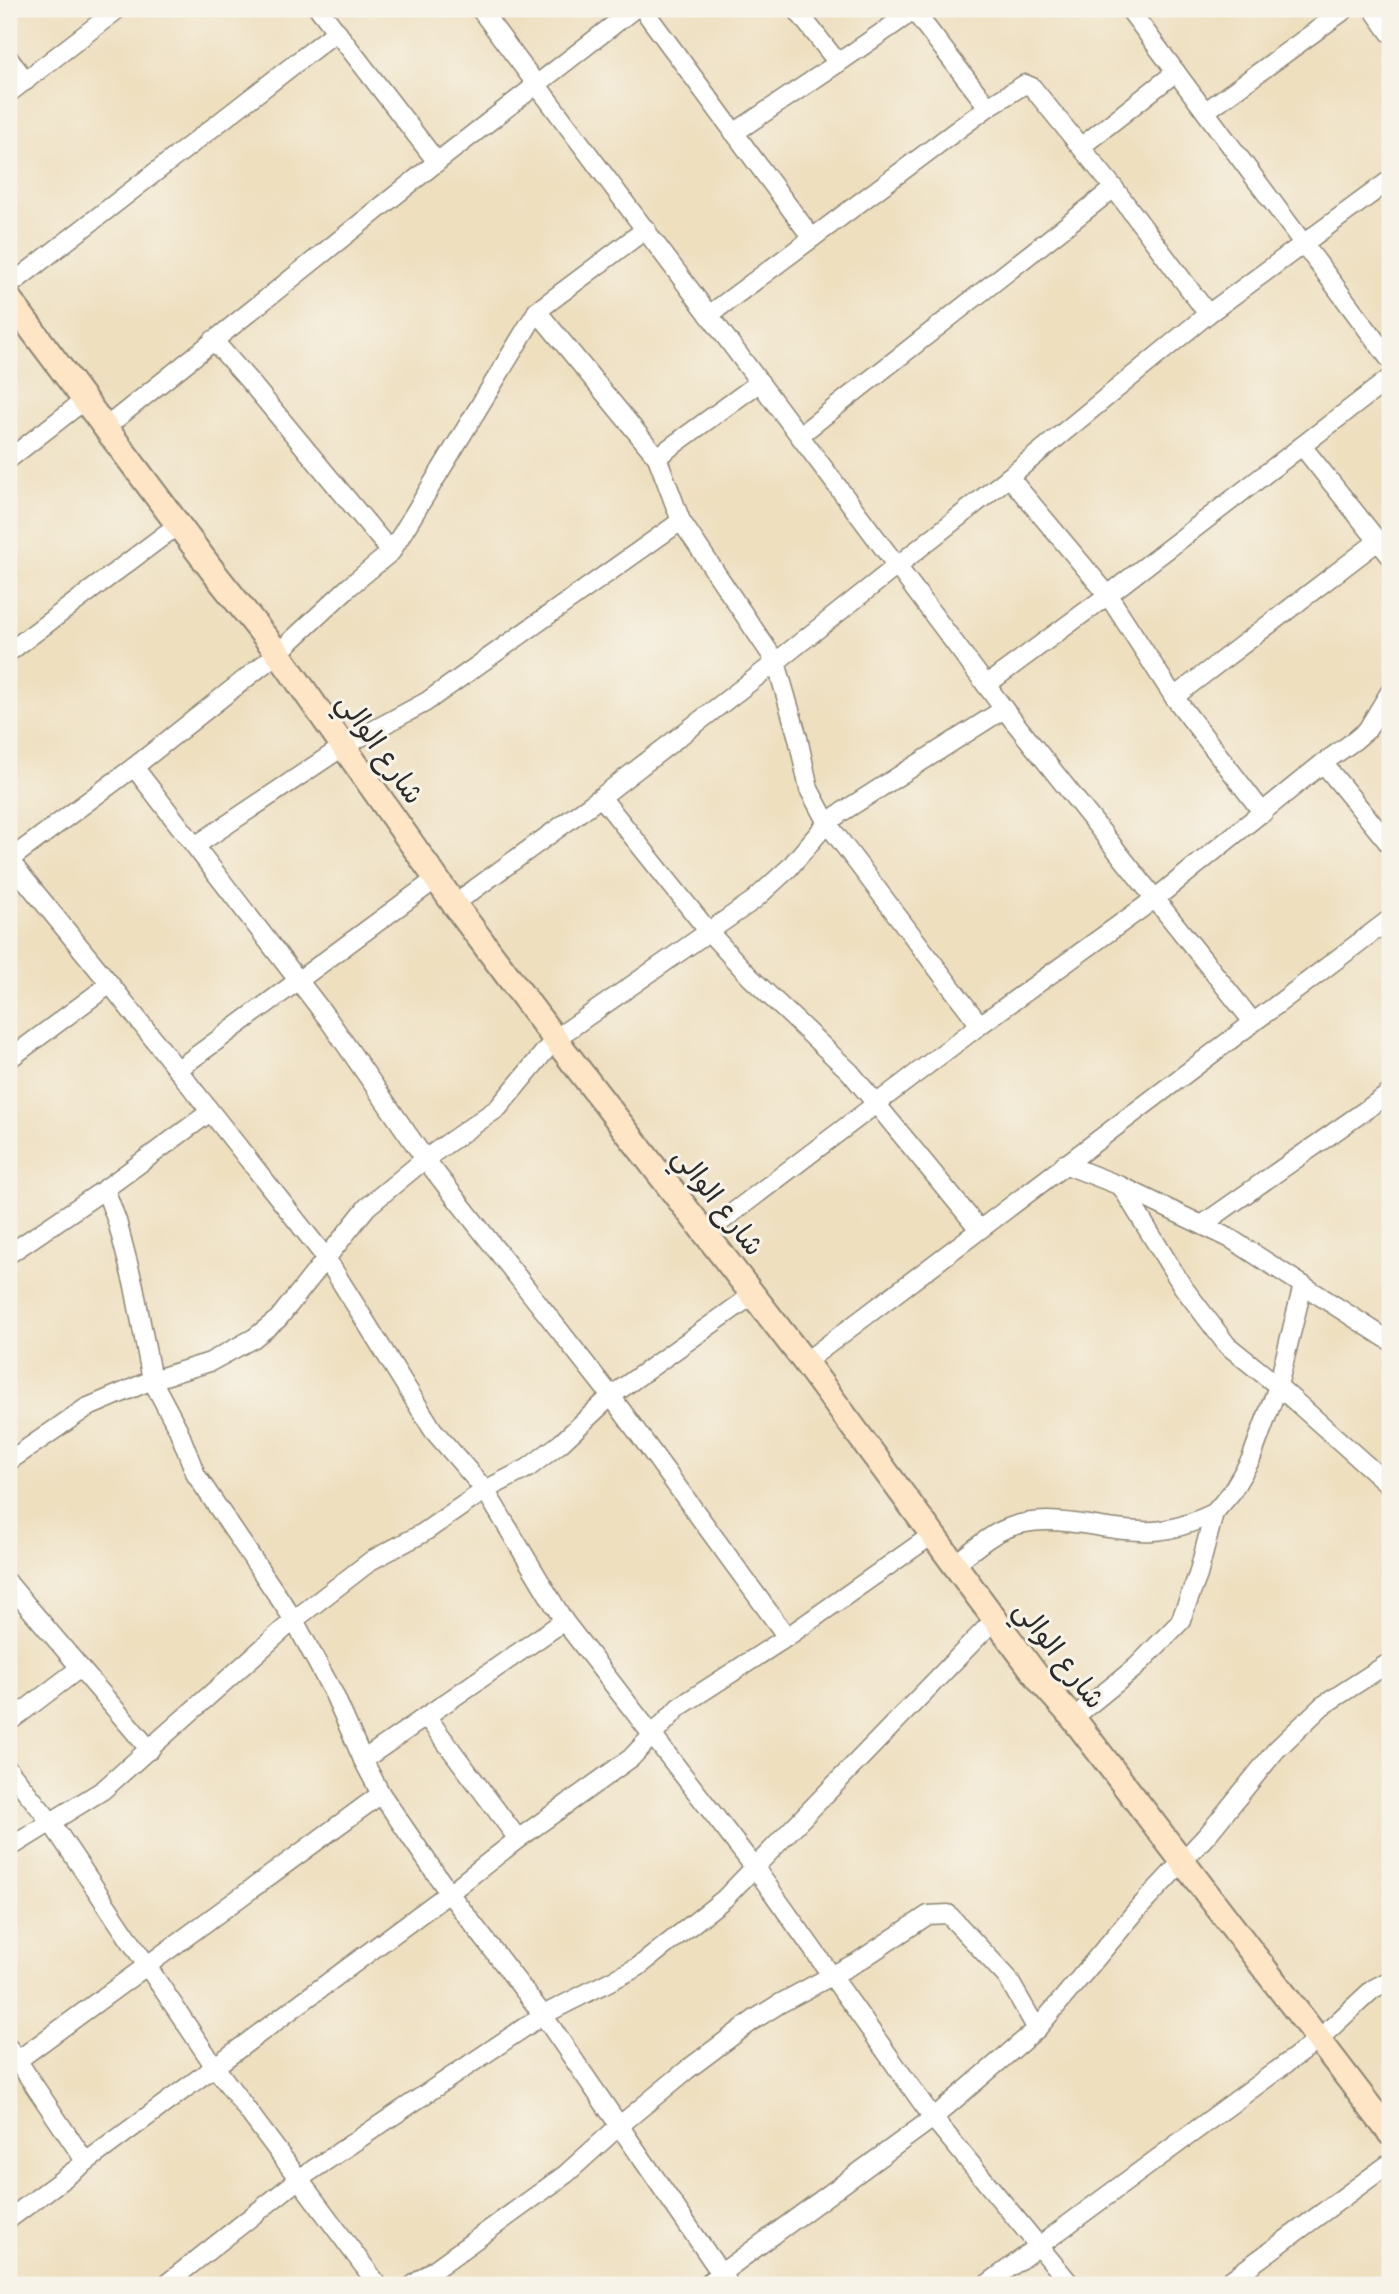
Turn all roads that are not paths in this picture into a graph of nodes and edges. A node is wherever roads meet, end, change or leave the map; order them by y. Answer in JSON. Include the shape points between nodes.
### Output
{"nodes":[{"id":1,"x":118,"y":9,"type":"edge"},
{"id":2,"x":319,"y":9,"type":"edge"},
{"id":3,"x":480,"y":9,"type":"edge"},
{"id":4,"x":634,"y":9,"type":"edge"},
{"id":5,"x":643,"y":9,"type":"edge"},
{"id":6,"x":796,"y":9,"type":"edge"},
{"id":7,"x":1129,"y":9,"type":"edge"},
{"id":8,"x":1346,"y":9,"type":"edge"},
{"id":9,"x":1373,"y":9,"type":"edge"},
{"id":10,"x":915,"y":10,"type":"edge"},
{"id":11,"x":337,"y":31,"type":"junction"},
{"id":12,"x":1390,"y":33,"type":"edge"},
{"id":13,"x":9,"y":59,"type":"edge"},
{"id":14,"x":838,"y":63,"type":"junction"},
{"id":15,"x":1176,"y":72,"type":"junction"},
{"id":16,"x":26,"y":81,"type":"junction"},
{"id":17,"x":538,"y":85,"type":"junction"},
{"id":18,"x":9,"y":93,"type":"edge"},
{"id":19,"x":988,"y":107,"type":"junction"},
{"id":20,"x":1206,"y":111,"type":"junction"},
{"id":21,"x":734,"y":133,"type":"junction"},
{"id":22,"x":1082,"y":146,"type":"junction"},
{"id":23,"x":437,"y":162,"type":"junction"},
{"id":24,"x":1390,"y":180,"type":"edge"},
{"id":25,"x":1114,"y":188,"type":"junction"},
{"id":26,"x":646,"y":229,"type":"junction"},
{"id":27,"x":812,"y":238,"type":"junction"},
{"id":28,"x":1305,"y":243,"type":"junction"},
{"id":29,"x":9,"y":286,"type":"edge"},
{"id":30,"x":9,"y":299,"type":"edge"},
{"id":31,"x":537,"y":311,"type":"junction"},
{"id":32,"x":1208,"y":314,"type":"junction"},
{"id":33,"x":709,"y":315,"type":"junction"},
{"id":34,"x":213,"y":341,"type":"junction"},
{"id":35,"x":1390,"y":360,"type":"edge"},
{"id":36,"x":1390,"y":378,"type":"edge"},
{"id":37,"x":760,"y":382,"type":"junction"},
{"id":38,"x":86,"y":399,"type":"junction"},
{"id":39,"x":106,"y":427,"type":"junction"},
{"id":40,"x":800,"y":435,"type":"junction"},
{"id":41,"x":1302,"y":446,"type":"junction"},
{"id":42,"x":657,"y":457,"type":"junction"},
{"id":43,"x":9,"y":459,"type":"edge"},
{"id":44,"x":1009,"y":477,"type":"junction"},
{"id":45,"x":681,"y":521,"type":"junction"},
{"id":46,"x":179,"y":524,"type":"junction"},
{"id":47,"x":1378,"y":541,"type":"junction"},
{"id":48,"x":391,"y":552,"type":"junction"},
{"id":49,"x":1390,"y":556,"type":"edge"},
{"id":50,"x":897,"y":565,"type":"junction"},
{"id":51,"x":1108,"y":595,"type":"junction"},
{"id":52,"x":9,"y":652,"type":"edge"},
{"id":53,"x":278,"y":653,"type":"junction"},
{"id":54,"x":776,"y":662,"type":"junction"},
{"id":55,"x":986,"y":685,"type":"junction"},
{"id":56,"x":1390,"y":692,"type":"edge"},
{"id":57,"x":1174,"y":697,"type":"junction"},
{"id":58,"x":1004,"y":709,"type":"junction"},
{"id":59,"x":344,"y":746,"type":"junction"},
{"id":60,"x":1323,"y":763,"type":"junction"},
{"id":61,"x":134,"y":767,"type":"junction"},
{"id":62,"x":601,"y":797,"type":"junction"},
{"id":63,"x":1263,"y":813,"type":"junction"},
{"id":64,"x":827,"y":823,"type":"junction"},
{"id":65,"x":1390,"y":845,"type":"edge"},
{"id":66,"x":195,"y":846,"type":"junction"},
{"id":67,"x":9,"y":860,"type":"edge"},
{"id":68,"x":436,"y":879,"type":"junction"},
{"id":69,"x":1156,"y":898,"type":"junction"},
{"id":70,"x":454,"y":904,"type":"junction"},
{"id":71,"x":1390,"y":919,"type":"edge"},
{"id":72,"x":709,"y":932,"type":"junction"},
{"id":73,"x":298,"y":980,"type":"junction"},
{"id":74,"x":110,"y":984,"type":"junction"},
{"id":75,"x":1253,"y":1022,"type":"junction"},
{"id":76,"x":980,"y":1025,"type":"junction"},
{"id":77,"x":555,"y":1039,"type":"junction"},
{"id":78,"x":9,"y":1059,"type":"edge"},
{"id":79,"x":177,"y":1070,"type":"junction"},
{"id":80,"x":1390,"y":1093,"type":"edge"},
{"id":81,"x":877,"y":1103,"type":"junction"},
{"id":82,"x":210,"y":1112,"type":"junction"},
{"id":83,"x":425,"y":1159,"type":"junction"},
{"id":84,"x":1064,"y":1164,"type":"junction"},
{"id":85,"x":1121,"y":1186,"type":"junction"},
{"id":86,"x":105,"y":1189,"type":"junction"},
{"id":87,"x":1203,"y":1224,"type":"junction"},
{"id":88,"x":979,"y":1229,"type":"junction"},
{"id":89,"x":706,"y":1233,"type":"junction"},
{"id":90,"x":9,"y":1254,"type":"edge"},
{"id":91,"x":326,"y":1258,"type":"junction"},
{"id":92,"x":1303,"y":1285,"type":"junction"},
{"id":93,"x":754,"y":1294,"type":"junction"},
{"id":94,"x":1389,"y":1339,"type":"edge"},
{"id":95,"x":805,"y":1362,"type":"junction"},
{"id":96,"x":152,"y":1380,"type":"junction"},
{"id":97,"x":1278,"y":1387,"type":"junction"},
{"id":98,"x":611,"y":1396,"type":"junction"},
{"id":99,"x":9,"y":1461,"type":"edge"},
{"id":100,"x":1390,"y":1486,"type":"edge"},
{"id":101,"x":485,"y":1490,"type":"junction"},
{"id":102,"x":1214,"y":1513,"type":"junction"},
{"id":103,"x":932,"y":1535,"type":"junction"},
{"id":104,"x":955,"y":1564,"type":"junction"},
{"id":105,"x":9,"y":1584,"type":"edge"},
{"id":106,"x":995,"y":1619,"type":"junction"},
{"id":107,"x":294,"y":1620,"type":"junction"},
{"id":108,"x":564,"y":1620,"type":"junction"},
{"id":109,"x":787,"y":1637,"type":"junction"},
{"id":110,"x":1390,"y":1662,"type":"edge"},
{"id":111,"x":80,"y":1668,"type":"junction"},
{"id":112,"x":426,"y":1716,"type":"junction"},
{"id":113,"x":1073,"y":1718,"type":"junction"},
{"id":114,"x":9,"y":1722,"type":"edge"},
{"id":115,"x":654,"y":1735,"type":"junction"},
{"id":116,"x":150,"y":1750,"type":"junction"},
{"id":117,"x":363,"y":1760,"type":"junction"},
{"id":118,"x":9,"y":1770,"type":"edge"},
{"id":119,"x":381,"y":1794,"type":"junction"},
{"id":120,"x":50,"y":1821,"type":"junction"},
{"id":121,"x":518,"y":1839,"type":"junction"},
{"id":122,"x":9,"y":1848,"type":"edge"},
{"id":123,"x":1183,"y":1862,"type":"junction"},
{"id":124,"x":755,"y":1868,"type":"junction"},
{"id":125,"x":449,"y":1894,"type":"junction"},
{"id":126,"x":146,"y":1968,"type":"junction"},
{"id":127,"x":832,"y":1977,"type":"junction"},
{"id":128,"x":1390,"y":1980,"type":"edge"},
{"id":129,"x":543,"y":2015,"type":"junction"},
{"id":130,"x":1037,"y":2029,"type":"junction"},
{"id":131,"x":1318,"y":2040,"type":"junction"},
{"id":132,"x":13,"y":2054,"type":"edge"},
{"id":133,"x":215,"y":2067,"type":"junction"},
{"id":134,"x":933,"y":2118,"type":"junction"},
{"id":135,"x":619,"y":2126,"type":"junction"},
{"id":136,"x":1390,"y":2133,"type":"edge"},
{"id":137,"x":85,"y":2161,"type":"junction"},
{"id":138,"x":1390,"y":2163,"type":"edge"},
{"id":139,"x":299,"y":2179,"type":"junction"},
{"id":140,"x":9,"y":2219,"type":"edge"},
{"id":141,"x":1039,"y":2246,"type":"junction"},
{"id":142,"x":725,"y":2280,"type":"edge"},
{"id":143,"x":165,"y":2285,"type":"edge"},
{"id":144,"x":378,"y":2285,"type":"edge"},
{"id":145,"x":413,"y":2285,"type":"edge"},
{"id":146,"x":705,"y":2285,"type":"edge"},
{"id":147,"x":986,"y":2285,"type":"edge"},
{"id":148,"x":1071,"y":2285,"type":"edge"},
{"id":149,"x":1224,"y":2285,"type":"edge"}],
"edges":[{"from":1,"to":16,"type":"street"},
{"from":2,"to":11,"type":"street"},
{"from":3,"to":17,"type":"street"},
{"from":4,"to":17,"type":"street"},
{"from":5,"to":21,"type":"street"},
{"from":6,"to":14,"type":"street"},
{"from":7,"to":15,"type":"street"},
{"from":8,"to":20,"type":"street"},
{"from":9,"to":12,"type":"street"},
{"from":10,"to":14,"type":"street"},
{"from":10,"to":19,"type":"street"},
{"from":11,"to":23,"type":"street"},
{"from":11,"to":29,"type":"street"},
{"from":13,"to":16,"type":"street"},
{"from":14,"to":21,"type":"street"},
{"from":15,"to":20,"type":"street"},
{"from":15,"to":22,"type":"street"},
{"from":16,"to":18,"type":"street"},
{"from":17,"to":23,"type":"street"},
{"from":17,"to":26,"type":"street"},
{"from":19,"to":22,"type":"street","via":[[1025,84]]},
{"from":19,"to":27,"type":"street"},
{"from":20,"to":28,"type":"street"},
{"from":21,"to":27,"type":"street"},
{"from":22,"to":25,"type":"street"},
{"from":23,"to":34,"type":"street"},
{"from":24,"to":28,"type":"street"},
{"from":25,"to":32,"type":"street"},
{"from":25,"to":40,"type":"street"},
{"from":26,"to":31,"type":"street"},
{"from":26,"to":33,"type":"street"},
{"from":27,"to":33,"type":"street"},
{"from":28,"to":32,"type":"street"},
{"from":28,"to":35,"type":"street"},
{"from":30,"to":38,"type":"main road","name":"شارع الوالي"},
{"from":31,"to":42,"type":"street"},
{"from":31,"to":48,"type":"street"},
{"from":32,"to":44,"type":"street"},
{"from":33,"to":37,"type":"street"},
{"from":34,"to":39,"type":"street"},
{"from":34,"to":48,"type":"street"},
{"from":36,"to":41,"type":"street"},
{"from":37,"to":40,"type":"street"},
{"from":37,"to":42,"type":"street"},
{"from":38,"to":39,"type":"main road","name":"شارع الوالي"},
{"from":38,"to":43,"type":"street"},
{"from":39,"to":46,"type":"main road","name":"شارع الوالي"},
{"from":40,"to":50,"type":"street"},
{"from":41,"to":47,"type":"street"},
{"from":41,"to":51,"type":"street"},
{"from":42,"to":45,"type":"street"},
{"from":44,"to":50,"type":"street"},
{"from":44,"to":51,"type":"street"},
{"from":45,"to":54,"type":"street"},
{"from":45,"to":59,"type":"street","via":[[426,702]]},
{"from":46,"to":52,"type":"street"},
{"from":46,"to":53,"type":"main road","name":"شارع الوالي"},
{"from":47,"to":49,"type":"street"},
{"from":47,"to":57,"type":"street"},
{"from":48,"to":53,"type":"street"},
{"from":50,"to":54,"type":"street"},
{"from":50,"to":55,"type":"street"},
{"from":51,"to":55,"type":"street"},
{"from":51,"to":57,"type":"street"},
{"from":53,"to":59,"type":"main road","name":"شارع الوالي"},
{"from":53,"to":61,"type":"street"},
{"from":54,"to":62,"type":"street"},
{"from":54,"to":64,"type":"street","via":[[809,789]]},
{"from":55,"to":58,"type":"street"},
{"from":56,"to":60,"type":"street","via":[[1367,730]]},
{"from":57,"to":63,"type":"street"},
{"from":58,"to":64,"type":"street"},
{"from":58,"to":69,"type":"street"},
{"from":59,"to":66,"type":"street"},
{"from":59,"to":68,"type":"main road","name":"شارع الوالي"},
{"from":60,"to":63,"type":"street"},
{"from":60,"to":65,"type":"street"},
{"from":61,"to":66,"type":"street"},
{"from":61,"to":67,"type":"street"},
{"from":62,"to":70,"type":"street"},
{"from":62,"to":72,"type":"street"},
{"from":63,"to":69,"type":"street"},
{"from":64,"to":72,"type":"street","via":[[777,879]]},
{"from":64,"to":76,"type":"street"},
{"from":66,"to":73,"type":"street"},
{"from":67,"to":74,"type":"street"},
{"from":68,"to":70,"type":"main road","name":"شارع الوالي"},
{"from":68,"to":73,"type":"street"},
{"from":69,"to":75,"type":"street"},
{"from":69,"to":76,"type":"street"},
{"from":70,"to":77,"type":"main road","name":"شارع الوالي"},
{"from":71,"to":75,"type":"street"},
{"from":72,"to":77,"type":"street"},
{"from":72,"to":81,"type":"street"},
{"from":73,"to":79,"type":"street"},
{"from":73,"to":83,"type":"street"},
{"from":74,"to":78,"type":"street"},
{"from":74,"to":79,"type":"street"},
{"from":75,"to":84,"type":"street"},
{"from":76,"to":81,"type":"street"},
{"from":77,"to":83,"type":"street","via":[[498,1108]]},
{"from":77,"to":89,"type":"main road","name":"شارع الوالي"},
{"from":79,"to":82,"type":"street"},
{"from":80,"to":87,"type":"street"},
{"from":81,"to":88,"type":"street"},
{"from":81,"to":89,"type":"street"},
{"from":82,"to":86,"type":"street"},
{"from":82,"to":91,"type":"street"},
{"from":83,"to":91,"type":"street","via":[[367,1207]]},
{"from":83,"to":98,"type":"street"},
{"from":84,"to":85,"type":"street"},
{"from":84,"to":88,"type":"street"},
{"from":85,"to":87,"type":"street"},
{"from":85,"to":97,"type":"street","via":[[1183,1287],[1227,1345]]},
{"from":86,"to":90,"type":"street"},
{"from":86,"to":96,"type":"street","via":[[134,1286]]},
{"from":87,"to":92,"type":"street"},
{"from":88,"to":95,"type":"street"},
{"from":89,"to":93,"type":"main road","name":"شارع الوالي"},
{"from":91,"to":96,"type":"street","via":[[278,1319],[254,1338],[210,1362]]},
{"from":91,"to":101,"type":"street","via":[[433,1430]]},
{"from":92,"to":94,"type":"street"},
{"from":92,"to":97,"type":"street"},
{"from":93,"to":95,"type":"main road","name":"شارع الوالي"},
{"from":93,"to":98,"type":"street"},
{"from":95,"to":103,"type":"main road","name":"شارع الوالي"},
{"from":96,"to":99,"type":"street","via":[[86,1408]]},
{"from":96,"to":107,"type":"street","via":[[204,1489]]},
{"from":97,"to":100,"type":"street"},
{"from":97,"to":102,"type":"street","via":[[1251,1460]]},
{"from":98,"to":101,"type":"street","via":[[528,1468]]},
{"from":98,"to":109,"type":"street"},
{"from":101,"to":107,"type":"street","via":[[423,1533],[372,1560]]},
{"from":101,"to":108,"type":"street"},
{"from":102,"to":104,"type":"street","via":[[1193,1523],[1151,1531],[1021,1523],[1001,1530]]},
{"from":102,"to":113,"type":"street","via":[[1180,1622],[1136,1667]]},
{"from":103,"to":104,"type":"main road","name":"شارع الوالي"},
{"from":103,"to":109,"type":"street"},
{"from":104,"to":106,"type":"main road","name":"شارع الوالي"},
{"from":105,"to":111,"type":"street"},
{"from":106,"to":113,"type":"main road","name":"شارع الوالي"},
{"from":106,"to":124,"type":"street"},
{"from":107,"to":116,"type":"street"},
{"from":107,"to":117,"type":"street"},
{"from":108,"to":112,"type":"street"},
{"from":108,"to":115,"type":"street"},
{"from":109,"to":115,"type":"street","via":[[679,1707]]},
{"from":110,"to":123,"type":"street","via":[[1301,1724]]},
{"from":111,"to":114,"type":"street"},
{"from":111,"to":116,"type":"street"},
{"from":112,"to":117,"type":"street"},
{"from":112,"to":121,"type":"street"},
{"from":113,"to":123,"type":"main road","name":"شارع الوالي"},
{"from":115,"to":121,"type":"street","via":[[620,1767]]},
{"from":115,"to":124,"type":"street"},
{"from":116,"to":120,"type":"street","via":[[89,1800]]},
{"from":117,"to":119,"type":"street"},
{"from":118,"to":120,"type":"street"},
{"from":119,"to":125,"type":"street"},
{"from":119,"to":126,"type":"street"},
{"from":120,"to":122,"type":"street"},
{"from":120,"to":126,"type":"street"},
{"from":121,"to":125,"type":"street"},
{"from":123,"to":130,"type":"street"},
{"from":123,"to":131,"type":"main road","name":"شارع الوالي"},
{"from":124,"to":127,"type":"street"},
{"from":124,"to":129,"type":"street","via":[[700,1920],[638,1968]]},
{"from":125,"to":129,"type":"street"},
{"from":125,"to":133,"type":"street"},
{"from":126,"to":132,"type":"street"},
{"from":126,"to":133,"type":"street"},
{"from":127,"to":130,"type":"street","via":[[928,1915],[948,1914],[1007,1977]]},
{"from":127,"to":134,"type":"street"},
{"from":127,"to":135,"type":"street","via":[[755,2019]]},
{"from":128,"to":131,"type":"street","via":[[1373,1989]]},
{"from":129,"to":135,"type":"street"},
{"from":129,"to":139,"type":"street"},
{"from":130,"to":134,"type":"street"},
{"from":131,"to":136,"type":"main road","name":"شارع الوالي"},
{"from":131,"to":141,"type":"street"},
{"from":132,"to":137,"type":"street"},
{"from":133,"to":137,"type":"street"},
{"from":133,"to":139,"type":"street"},
{"from":134,"to":141,"type":"street"},
{"from":134,"to":142,"type":"street"},
{"from":135,"to":142,"type":"street"},
{"from":135,"to":145,"type":"street","via":[[566,2174]]},
{"from":137,"to":140,"type":"street"},
{"from":138,"to":149,"type":"street"},
{"from":139,"to":143,"type":"street"},
{"from":139,"to":144,"type":"street"},
{"from":141,"to":147,"type":"street"},
{"from":141,"to":148,"type":"street"},
{"from":142,"to":146,"type":"street"}]}
